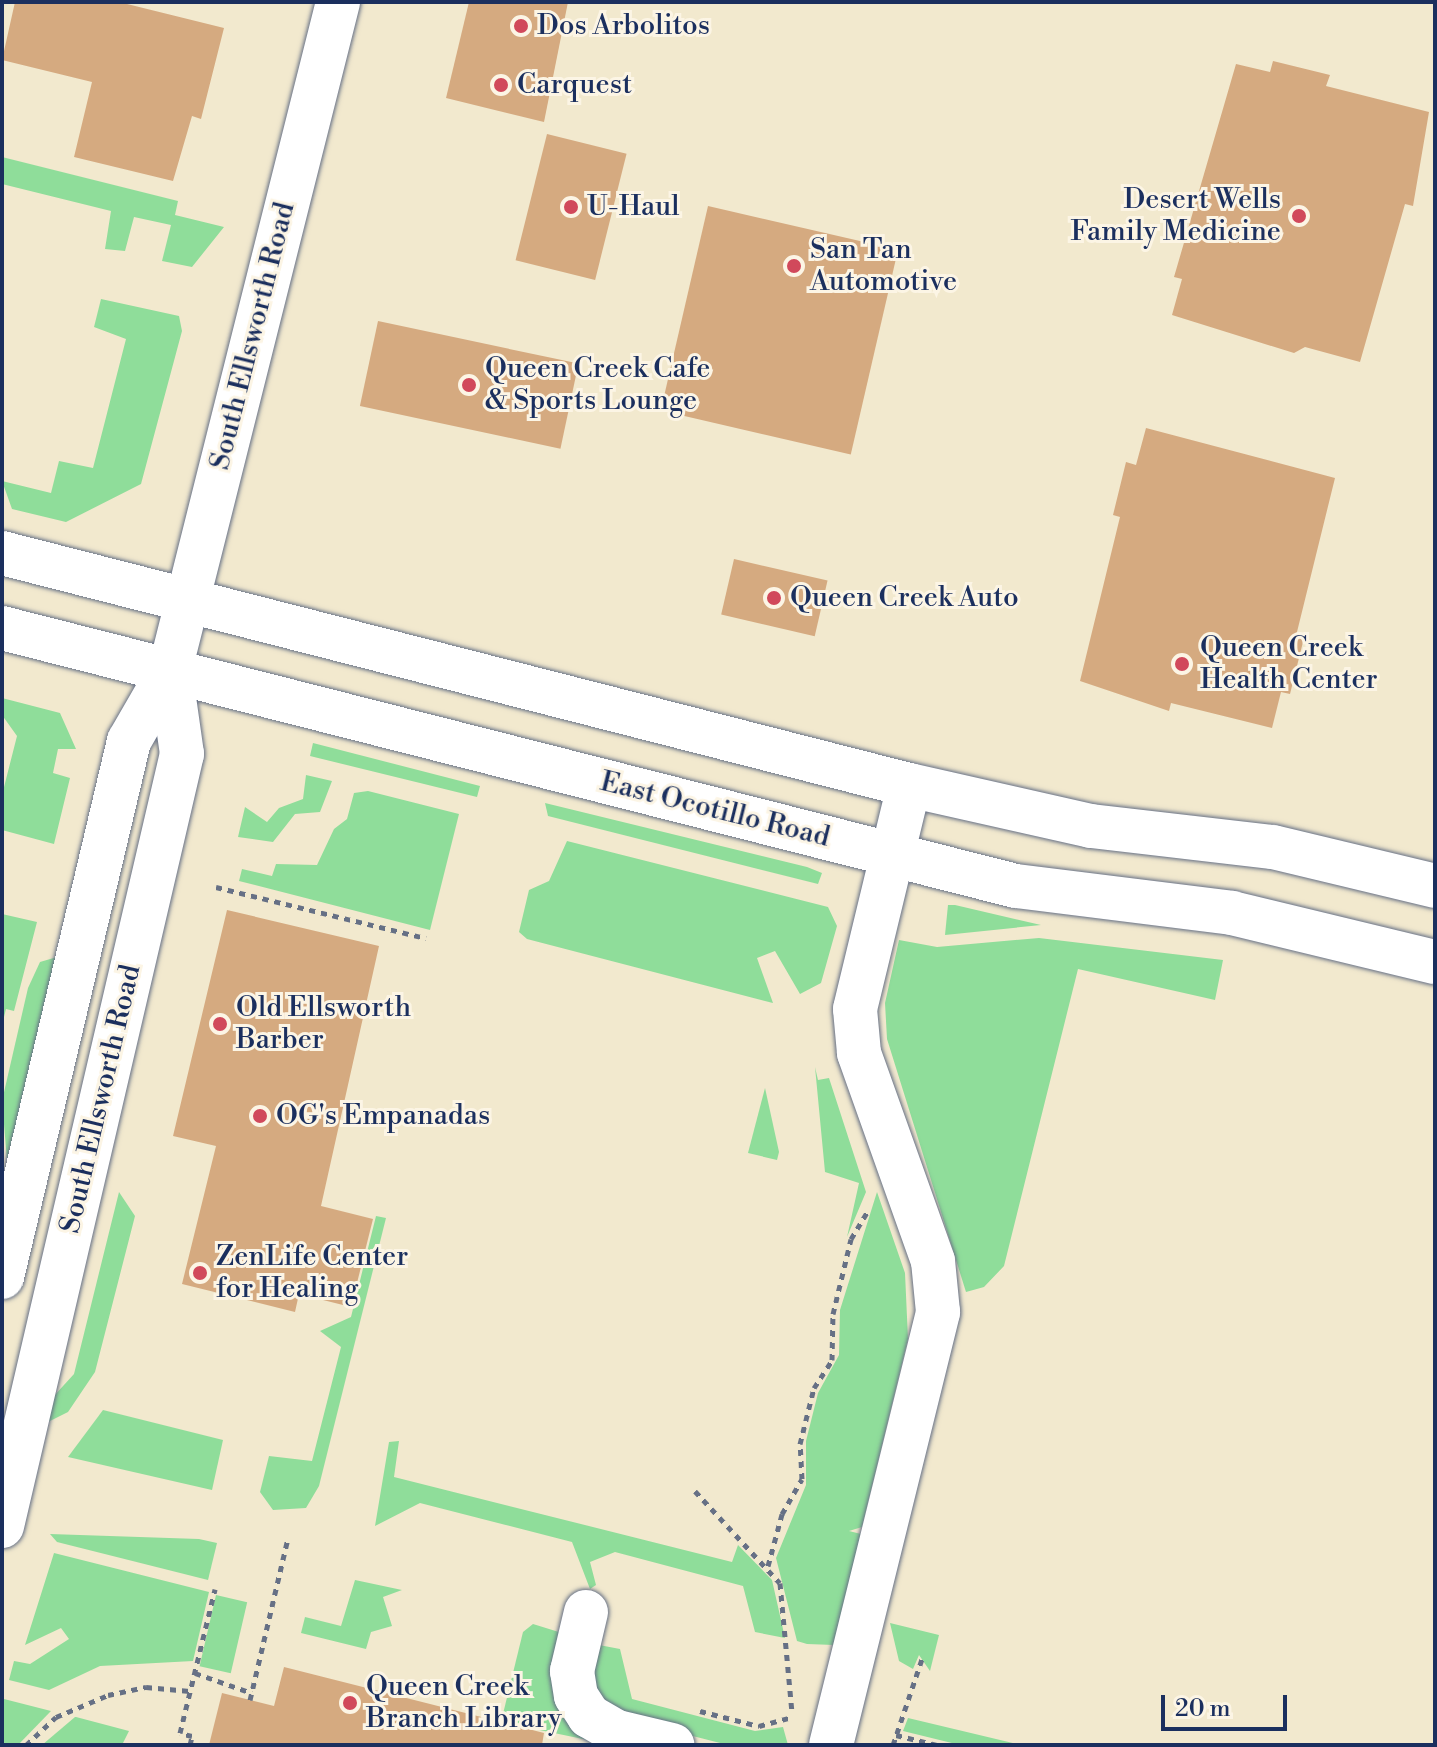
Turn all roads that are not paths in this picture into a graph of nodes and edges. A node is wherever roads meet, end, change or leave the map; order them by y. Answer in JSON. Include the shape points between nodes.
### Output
{"nodes":[{"id":1,"x":338,"y":2,"type":"edge"},
{"id":2,"x":2,"y":553,"type":"edge"},
{"id":3,"x":184,"y":600,"type":"junction"},
{"id":4,"x":2,"y":628,"type":"edge"},
{"id":5,"x":170,"y":670,"type":"junction"},
{"id":6,"x":909,"y":785,"type":"junction"},
{"id":7,"x":893,"y":854,"type":"junction"},
{"id":8,"x":1435,"y":886,"type":"edge"},
{"id":9,"x":1435,"y":962,"type":"edge"},
{"id":10,"x":9,"y":1217,"type":"edge"},
{"id":11,"x":2,"y":1277,"type":"edge"},
{"id":12,"x":2,"y":1526,"type":"edge"},
{"id":13,"x":586,"y":1612,"type":"dead end"},
{"id":14,"x":677,"y":1726,"type":"edge"},
{"id":15,"x":812,"y":1737,"type":"edge"}],
"edges":[{"from":1,"to":3,"type":"main road","name":"South Ellsworth Road"},
{"from":2,"to":3,"type":"main road"},
{"from":3,"to":5,"type":"main road","name":"South Ellsworth Road"},
{"from":3,"to":6,"type":"main road"},
{"from":4,"to":5,"type":"main road","name":"East Ocotillo Road"},
{"from":5,"to":7,"type":"main road","name":"East Ocotillo Road"},
{"from":5,"to":10,"type":"main road","name":"South Ellsworth Road","via":[[129,741]]},
{"from":5,"to":12,"type":"main road","name":"South Ellsworth Road","via":[[182,754]]},
{"from":6,"to":7,"type":"main road"},
{"from":6,"to":8,"type":"main road","via":[[1091,826],[1273,847]]},
{"from":7,"to":9,"type":"main road","name":"East Ocotillo Road","via":[[1016,886],[1232,913]]},
{"from":7,"to":15,"type":"main road","via":[[855,1009],[859,1053],[933,1261],[938,1312]]},
{"from":10,"to":11,"type":"main road","name":"South Ellsworth Road"},
{"from":13,"to":14,"type":"main road","via":[[572,1671],[589,1716],[617,1732]]}]}
